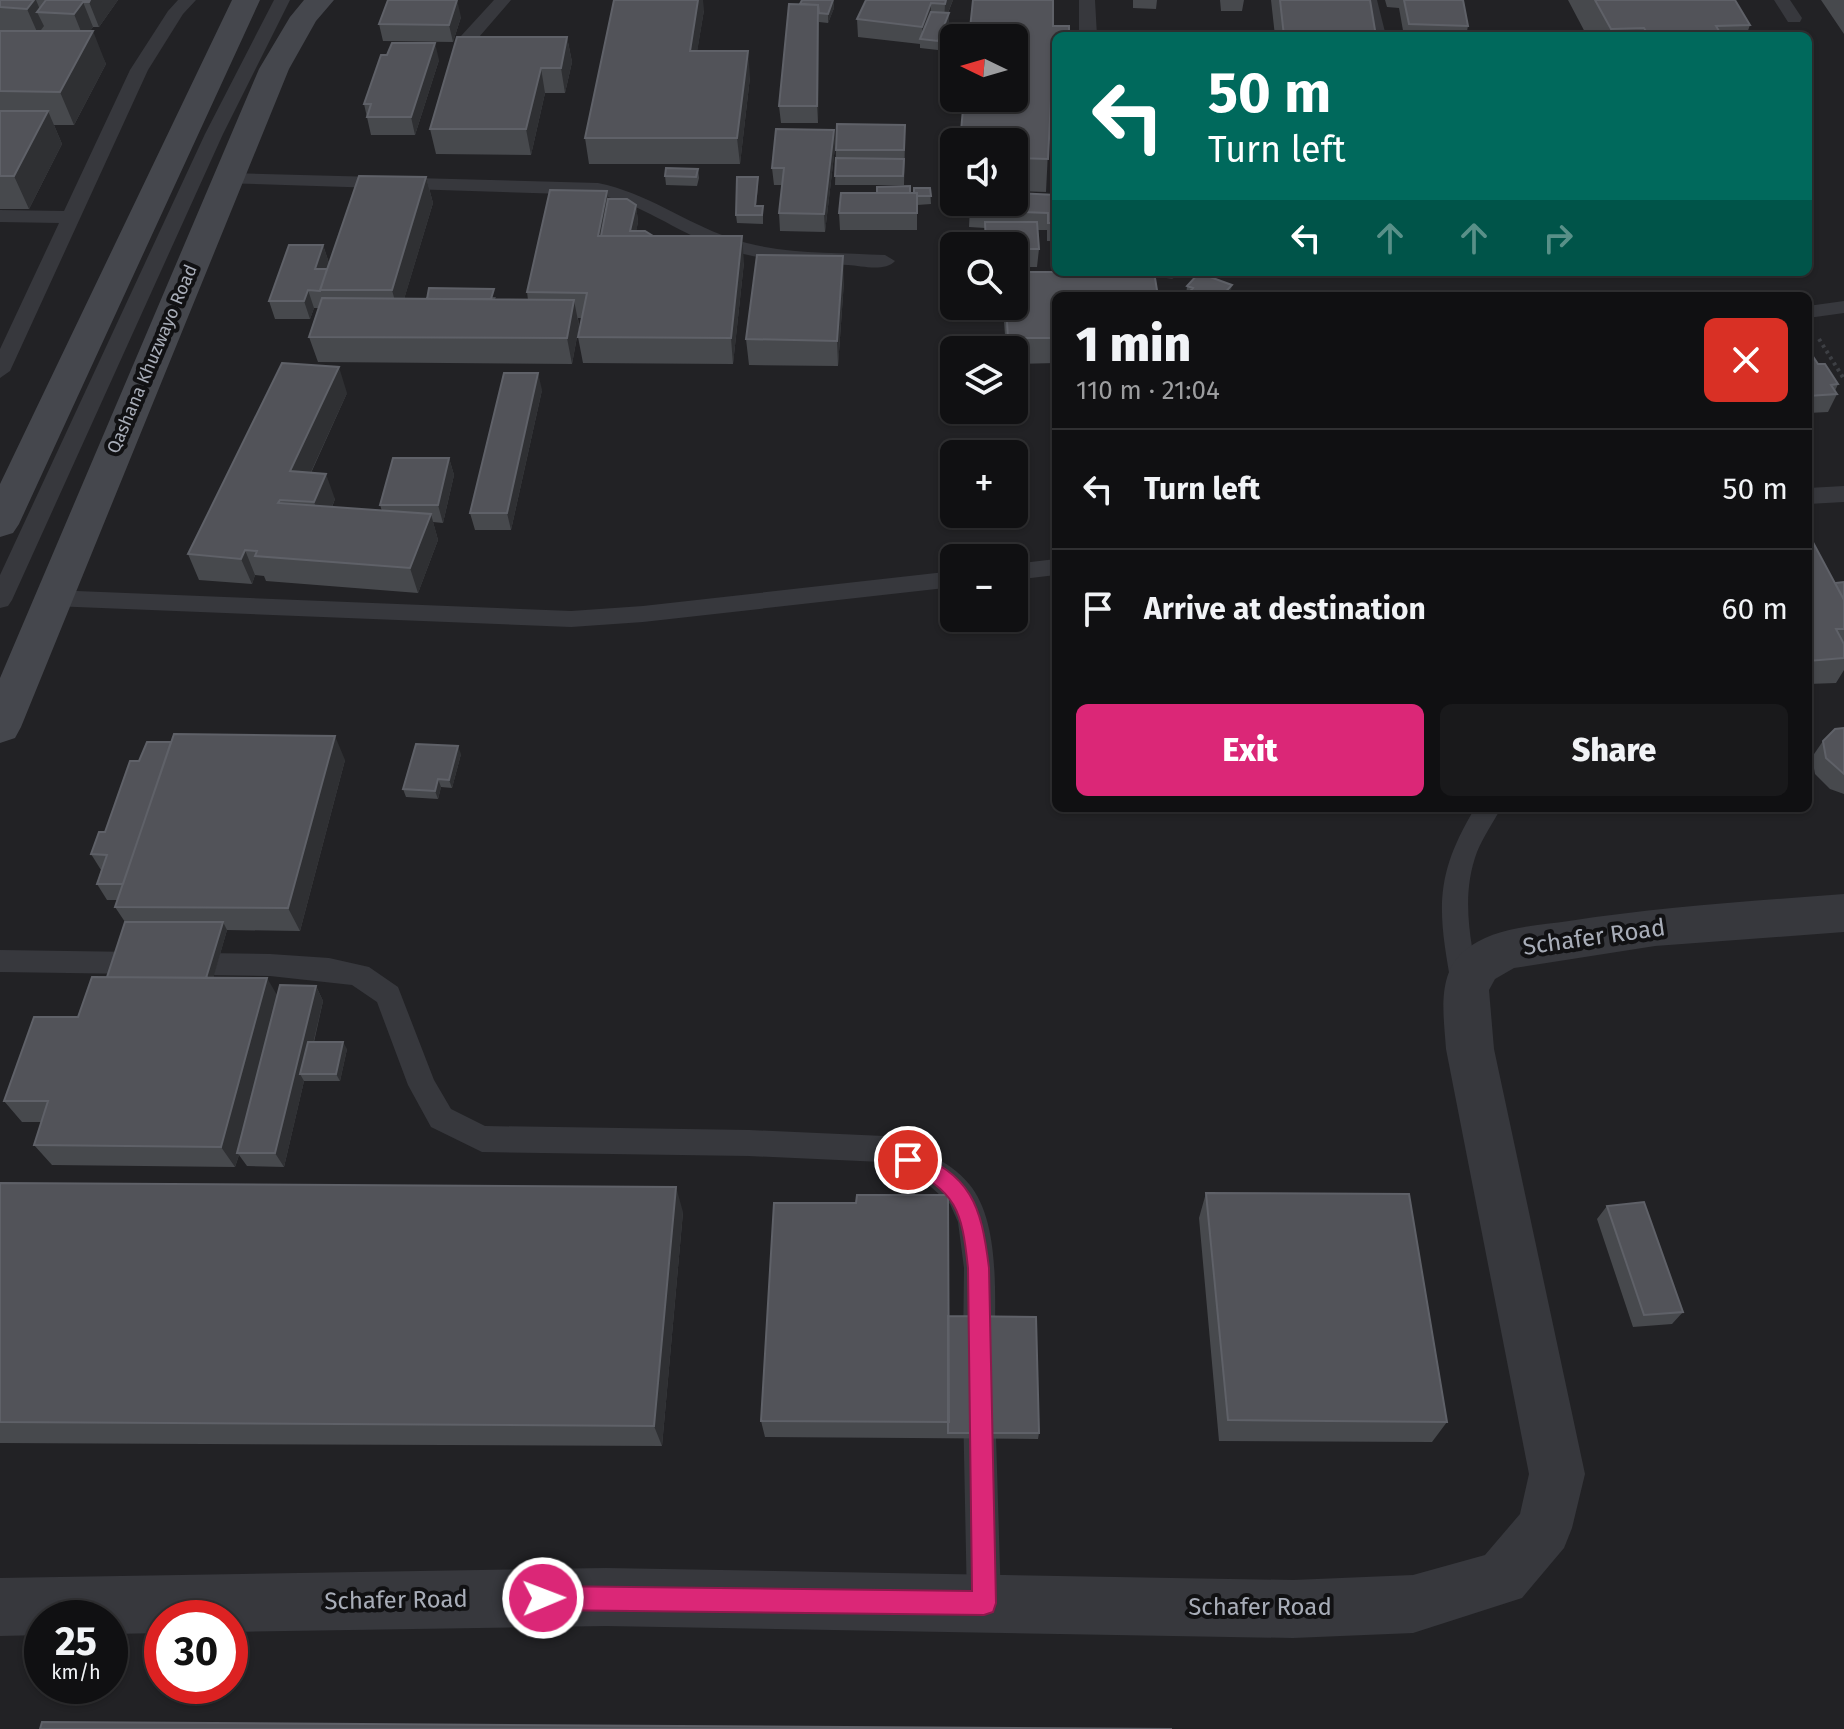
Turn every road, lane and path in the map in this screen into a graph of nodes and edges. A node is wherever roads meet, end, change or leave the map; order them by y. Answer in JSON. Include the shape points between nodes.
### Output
{"nodes":[{"id":1,"x":188,"y":0,"type":"edge"},
{"id":2,"x":246,"y":0,"type":"edge"},
{"id":3,"x":282,"y":0,"type":"edge"},
{"id":4,"x":320,"y":0,"type":"edge"},
{"id":5,"x":503,"y":0,"type":"edge"},
{"id":6,"x":1087,"y":0,"type":"edge"},
{"id":7,"x":1369,"y":0,"type":"edge"},
{"id":8,"x":1782,"y":0,"type":"edge"},
{"id":9,"x":1794,"y":18,"type":"dead end"},
{"id":10,"x":1088,"y":32,"type":"edge"},
{"id":11,"x":1376,"y":32,"type":"edge"},
{"id":12,"x":467,"y":40,"type":"edge"},
{"id":13,"x":228,"y":179,"type":"junction"},
{"id":14,"x":0,"y":216,"type":"edge"},
{"id":15,"x":69,"y":224,"type":"junction"},
{"id":16,"x":0,"y":230,"type":"edge"},
{"id":17,"x":885,"y":261,"type":"dead end"},
{"id":18,"x":1844,"y":307,"type":"edge"},
{"id":19,"x":1812,"y":311,"type":"edge"},
{"id":20,"x":1815,"y":333,"type":"dead end"},
{"id":21,"x":0,"y":371,"type":"edge"},
{"id":22,"x":1844,"y":379,"type":"edge"},
{"id":23,"x":1844,"y":494,"type":"edge"},
{"id":24,"x":1812,"y":496,"type":"edge"},
{"id":25,"x":0,"y":524,"type":"edge"},
{"id":26,"x":1052,"y":567,"type":"edge"},
{"id":27,"x":1028,"y":570,"type":"edge"},
{"id":28,"x":940,"y":581,"type":"edge"},
{"id":29,"x":52,"y":598,"type":"junction"},
{"id":30,"x":0,"y":600,"type":"edge"},
{"id":31,"x":0,"y":727,"type":"edge"},
{"id":32,"x":1486,"y":812,"type":"edge"},
{"id":33,"x":1844,"y":913,"type":"edge"},
{"id":34,"x":0,"y":961,"type":"edge"},
{"id":35,"x":1466,"y":989,"type":"junction"},
{"id":36,"x":984,"y":1603,"type":"junction"},
{"id":37,"x":0,"y":1607,"type":"edge"}],
"edges":[{"from":1,"to":15,"type":"lane","via":[[139,70]]},
{"from":2,"to":25,"type":"main road"},
{"from":3,"to":30,"type":"lane","via":[[207,148]]},
{"from":4,"to":13,"type":"main road","name":"Qashana Khuzwayo Road","via":[[274,69]]},
{"from":5,"to":12,"type":"lane"},
{"from":6,"to":10,"type":"lane"},
{"from":7,"to":11,"type":"lane"},
{"from":8,"to":9,"type":"lane"},
{"from":13,"to":17,"type":"lane","via":[[598,189],[623,193],[744,248]]},
{"from":13,"to":29,"type":"main road","name":"Qashana Khuzwayo Road"},
{"from":14,"to":15,"type":"lane"},
{"from":15,"to":16,"type":"lane"},
{"from":15,"to":21,"type":"lane"},
{"from":18,"to":19,"type":"lane"},
{"from":20,"to":22,"type":"path"},
{"from":23,"to":24,"type":"lane"},
{"from":26,"to":27,"type":"lane"},
{"from":28,"to":29,"type":"lane","via":[[571,619]]},
{"from":29,"to":31,"type":"main road","name":"Qashana Khuzwayo Road"},
{"from":32,"to":35,"type":"lane","via":[[1463,853],[1454,885],[1453,917]]},
{"from":33,"to":35,"type":"street","name":"Schafer Road","via":[[1655,927],[1505,950],[1479,965]]},
{"from":34,"to":36,"type":"lane","via":[[270,965],[359,975],[388,995],[422,1085],[441,1118],[482,1139],[884,1149],[932,1170],[960,1194],[973,1222],[979,1268]]},
{"from":35,"to":36,"type":"street","name":"Schafer Road","via":[[1470,1049],[1557,1474],[1544,1528],[1502,1578],[1413,1604],[1293,1609]]},
{"from":36,"to":37,"type":"street","name":"Schafer Road","via":[[606,1597]]}]}
